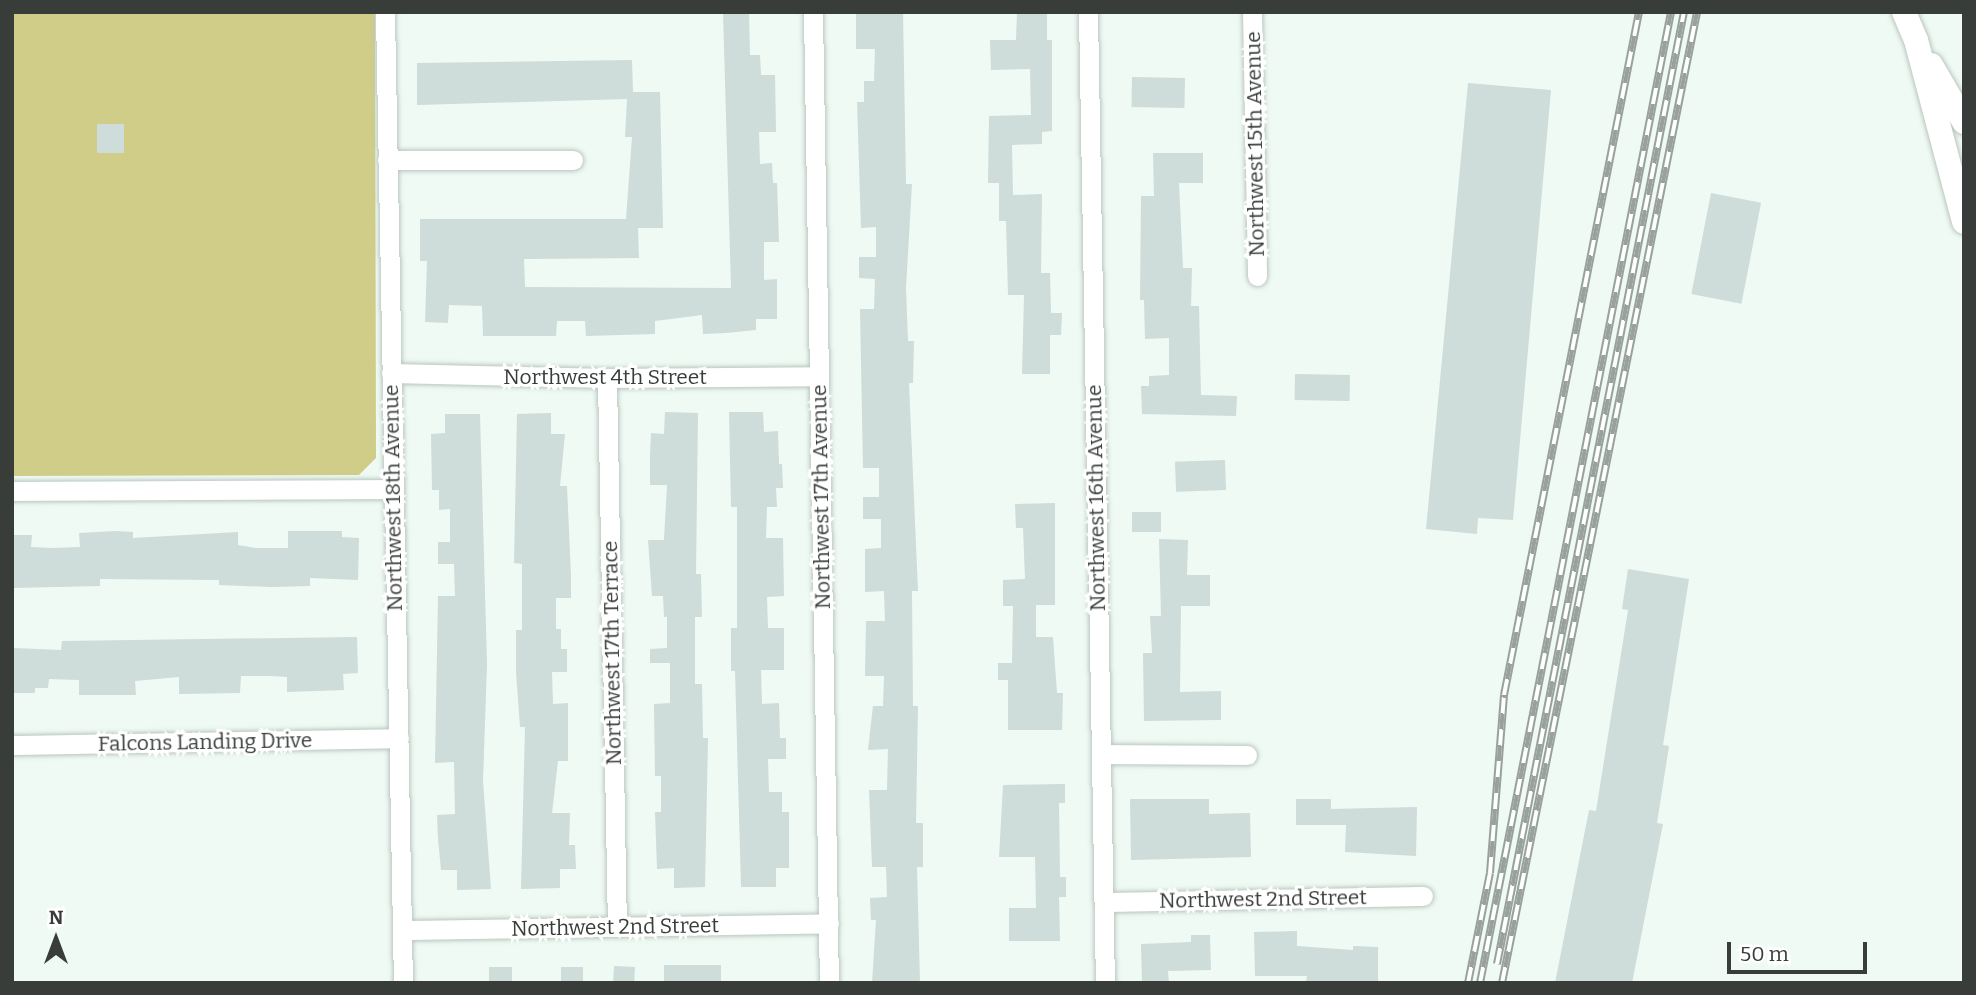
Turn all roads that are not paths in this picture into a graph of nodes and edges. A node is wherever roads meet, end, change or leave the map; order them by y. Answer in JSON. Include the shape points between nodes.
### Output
{"nodes":[{"id":1,"x":385,"y":12,"type":"edge"},
{"id":2,"x":813,"y":12,"type":"edge"},
{"id":3,"x":1088,"y":12,"type":"edge"},
{"id":4,"x":1252,"y":12,"type":"edge"},
{"id":5,"x":1904,"y":12,"type":"edge"},
{"id":6,"x":1916,"y":40,"type":"junction"},
{"id":7,"x":1964,"y":122,"type":"edge"},
{"id":8,"x":387,"y":160,"type":"junction"},
{"id":9,"x":573,"y":160,"type":"dead end"},
{"id":10,"x":1964,"y":222,"type":"edge"},
{"id":11,"x":1258,"y":276,"type":"dead end"},
{"id":12,"x":391,"y":373,"type":"junction"},
{"id":13,"x":819,"y":376,"type":"junction"},
{"id":14,"x":607,"y":379,"type":"junction"},
{"id":15,"x":392,"y":489,"type":"junction"},
{"id":16,"x":12,"y":491,"type":"edge"},
{"id":17,"x":399,"y":738,"type":"junction"},
{"id":18,"x":12,"y":745,"type":"edge"},
{"id":19,"x":1101,"y":754,"type":"junction"},
{"id":20,"x":1247,"y":755,"type":"dead end"},
{"id":21,"x":1423,"y":896,"type":"dead end"},
{"id":22,"x":1104,"y":902,"type":"junction"},
{"id":23,"x":829,"y":923,"type":"junction"},
{"id":24,"x":617,"y":927,"type":"junction"},
{"id":25,"x":402,"y":930,"type":"junction"},
{"id":26,"x":402,"y":983,"type":"edge"},
{"id":27,"x":829,"y":983,"type":"edge"},
{"id":28,"x":1105,"y":983,"type":"edge"}],
"edges":[{"from":1,"to":8,"type":"street","name":"Northwest 18th Avenue"},
{"from":2,"to":13,"type":"street","name":"Northwest 17th Avenue"},
{"from":3,"to":19,"type":"street","name":"Northwest 16th Avenue"},
{"from":4,"to":11,"type":"street","name":"Northwest 15th Avenue"},
{"from":5,"to":6,"type":"main road"},
{"from":6,"to":7,"type":"main road"},
{"from":6,"to":10,"type":"main road"},
{"from":8,"to":9,"type":"street"},
{"from":8,"to":12,"type":"street","name":"Northwest 18th Avenue"},
{"from":12,"to":14,"type":"street","name":"Northwest 4th Street"},
{"from":12,"to":15,"type":"street","name":"Northwest 18th Avenue"},
{"from":13,"to":14,"type":"street","name":"Northwest 4th Street"},
{"from":13,"to":23,"type":"street","name":"Northwest 17th Avenue"},
{"from":14,"to":24,"type":"street","name":"Northwest 17th Terrace"},
{"from":15,"to":16,"type":"street"},
{"from":15,"to":17,"type":"street","name":"Northwest 18th Avenue"},
{"from":17,"to":18,"type":"street","name":"Falcons Landing Drive"},
{"from":17,"to":25,"type":"street","name":"Northwest 18th Avenue"},
{"from":19,"to":20,"type":"street"},
{"from":19,"to":22,"type":"street","name":"Northwest 16th Avenue"},
{"from":21,"to":22,"type":"street","name":"Northwest 2nd Street"},
{"from":22,"to":28,"type":"street","name":"Northwest 16th Avenue"},
{"from":23,"to":24,"type":"street","name":"Northwest 2nd Street"},
{"from":23,"to":27,"type":"street","name":"Northwest 17th Avenue"},
{"from":24,"to":25,"type":"street","name":"Northwest 2nd Street"},
{"from":25,"to":26,"type":"street","name":"Northwest 18th Avenue"}]}
